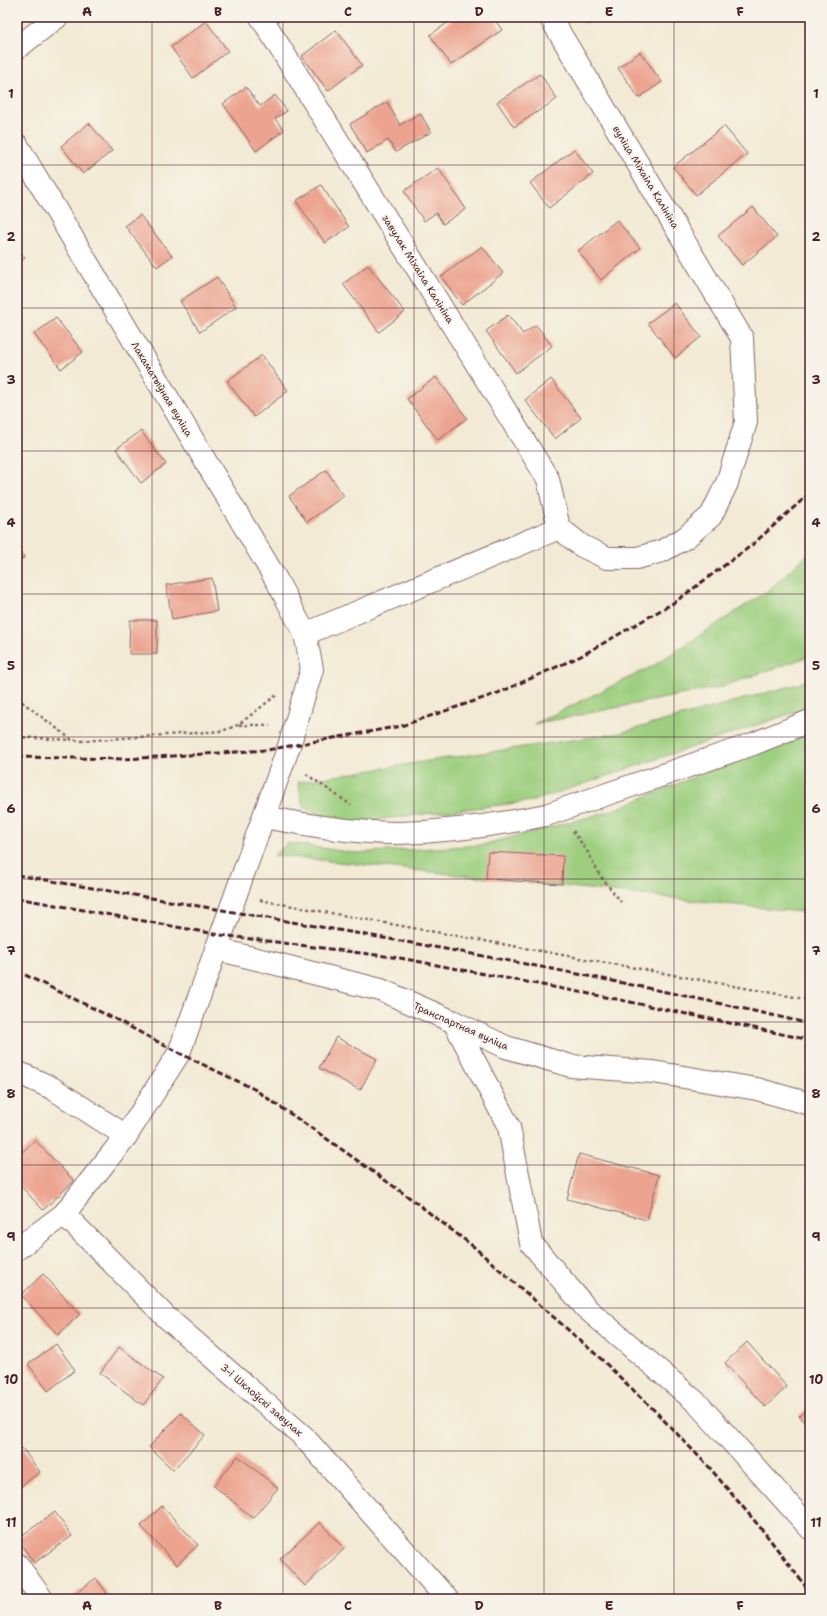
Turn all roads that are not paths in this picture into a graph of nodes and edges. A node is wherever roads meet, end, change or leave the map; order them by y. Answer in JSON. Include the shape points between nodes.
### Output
{"nodes":[{"id":1,"x":57,"y":17,"type":"edge"},
{"id":2,"x":262,"y":17,"type":"edge"},
{"id":3,"x":550,"y":17,"type":"edge"},
{"id":4,"x":17,"y":48,"type":"edge"},
{"id":5,"x":17,"y":145,"type":"edge"},
{"id":6,"x":559,"y":528,"type":"junction"},
{"id":7,"x":305,"y":634,"type":"junction"},
{"id":8,"x":810,"y":721,"type":"edge"},
{"id":9,"x":264,"y":817,"type":"junction"},
{"id":10,"x":216,"y":949,"type":"junction"},
{"id":11,"x":454,"y":1022,"type":"junction"},
{"id":12,"x":17,"y":1072,"type":"edge"},
{"id":13,"x":810,"y":1104,"type":"edge"},
{"id":14,"x":126,"y":1136,"type":"junction"},
{"id":15,"x":64,"y":1214,"type":"junction"},
{"id":16,"x":17,"y":1249,"type":"edge"},
{"id":17,"x":810,"y":1528,"type":"edge"},
{"id":18,"x":17,"y":1564,"type":"edge"},
{"id":19,"x":42,"y":1599,"type":"edge"},
{"id":20,"x":447,"y":1599,"type":"edge"}],
"edges":[{"from":1,"to":4,"type":"street"},
{"from":2,"to":6,"type":"street","name":"завулак Міхаіла Калініна","via":[[548,479]]},
{"from":3,"to":6,"type":"street","name":"вуліца Міхаіла Калініна","via":[[742,338],[746,422],[727,483],[711,516],[685,538],[662,551],[636,558],[607,558],[582,546]]},
{"from":5,"to":7,"type":"street","name":"Лакаматыўная вуліца","via":[[277,581]]},
{"from":6,"to":7,"type":"street"},
{"from":7,"to":9,"type":"street","name":"Лакаматыўная вуліца","via":[[312,669],[294,731]]},
{"from":8,"to":9,"type":"street","via":[[753,744],[546,815],[472,828],[396,833],[318,826]]},
{"from":9,"to":10,"type":"street","name":"Лакаматыўная вуліца"},
{"from":10,"to":11,"type":"street","name":"Транспартная вуліца","via":[[381,990]]},
{"from":10,"to":14,"type":"street","name":"Лакаматыўная вуліца","via":[[179,1053]]},
{"from":11,"to":13,"type":"street","name":"Транспартная вуліца","via":[[506,1047],[571,1066],[653,1072],[758,1089]]},
{"from":11,"to":17,"type":"street","via":[[509,1127],[531,1243],[586,1308],[697,1403]]},
{"from":12,"to":14,"type":"street","via":[[52,1088]]},
{"from":14,"to":15,"type":"street","name":"Лакаматыўная вуліца"},
{"from":15,"to":16,"type":"street","name":"Лакаматыўная вуліца"},
{"from":15,"to":20,"type":"street","name":"3-і Шклоўскі завулак","via":[[166,1317],[304,1436]]},
{"from":18,"to":19,"type":"street"}]}
